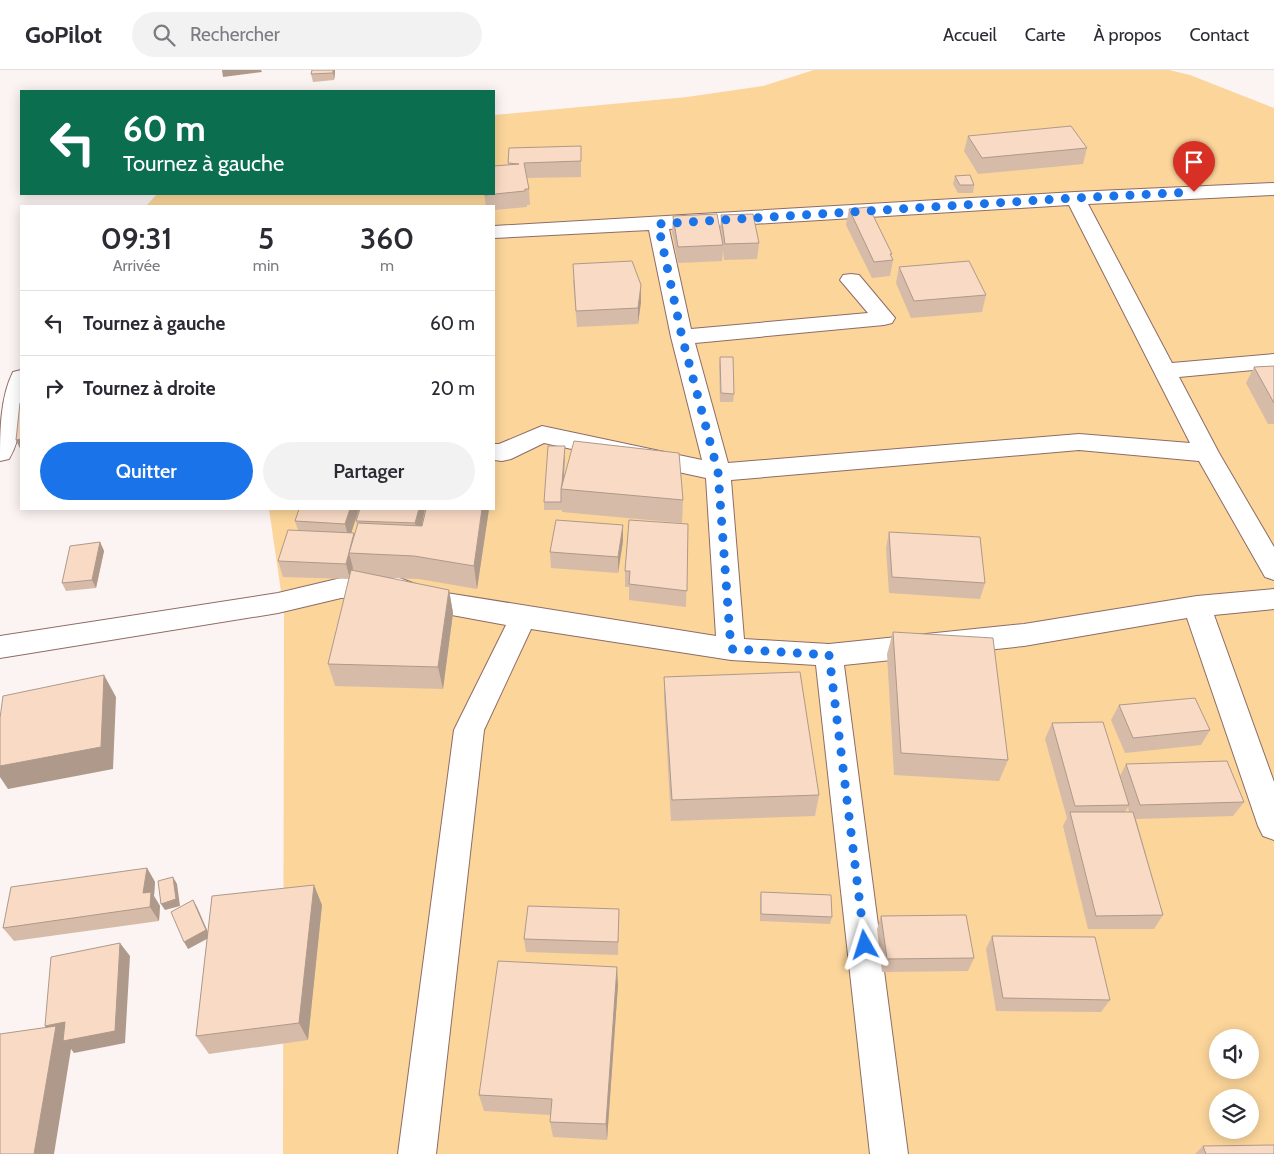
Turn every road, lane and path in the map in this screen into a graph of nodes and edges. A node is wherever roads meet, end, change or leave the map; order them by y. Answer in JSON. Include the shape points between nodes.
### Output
{"nodes":[{"id":1,"x":1274,"y":189,"type":"edge"},
{"id":2,"x":1075,"y":198,"type":"junction"},
{"id":3,"x":658,"y":224,"type":"junction"},
{"id":4,"x":495,"y":232,"type":"edge"},
{"id":5,"x":851,"y":280,"type":"dead end"},
{"id":6,"x":682,"y":337,"type":"junction"},
{"id":7,"x":1274,"y":362,"type":"edge"},
{"id":8,"x":1164,"y":371,"type":"junction"},
{"id":9,"x":20,"y":381,"type":"edge"},
{"id":10,"x":495,"y":452,"type":"edge"},
{"id":11,"x":0,"y":453,"type":"edge"},
{"id":12,"x":1207,"y":453,"type":"junction"},
{"id":13,"x":718,"y":472,"type":"junction"},
{"id":14,"x":1274,"y":570,"type":"edge"},
{"id":15,"x":1274,"y":598,"type":"edge"},
{"id":16,"x":1197,"y":606,"type":"junction"},
{"id":17,"x":523,"y":617,"type":"junction"},
{"id":18,"x":0,"y":647,"type":"edge"},
{"id":19,"x":731,"y":649,"type":"junction"},
{"id":20,"x":829,"y":655,"type":"junction"},
{"id":21,"x":1274,"y":826,"type":"edge"},
{"id":22,"x":417,"y":1154,"type":"edge"},
{"id":23,"x":889,"y":1154,"type":"edge"}],
"edges":[{"from":1,"to":2,"type":"street"},
{"from":2,"to":3,"type":"street"},
{"from":2,"to":8,"type":"street"},
{"from":3,"to":4,"type":"street"},
{"from":3,"to":6,"type":"street"},
{"from":5,"to":6,"type":"street","via":[[884,318]]},
{"from":6,"to":13,"type":"street"},
{"from":7,"to":8,"type":"street"},
{"from":8,"to":12,"type":"street"},
{"from":9,"to":11,"type":"street"},
{"from":10,"to":13,"type":"street","via":[[502,453],[542,434]]},
{"from":12,"to":13,"type":"street","via":[[1079,442]]},
{"from":12,"to":14,"type":"street"},
{"from":13,"to":19,"type":"street"},
{"from":15,"to":16,"type":"street"},
{"from":16,"to":20,"type":"street","via":[[1024,635]]},
{"from":16,"to":21,"type":"street"},
{"from":17,"to":18,"type":"street","via":[[430,601],[394,586],[341,588],[278,603]]},
{"from":17,"to":19,"type":"street"},
{"from":17,"to":22,"type":"street","via":[[469,730]]},
{"from":19,"to":20,"type":"street"},
{"from":20,"to":23,"type":"street"}]}
